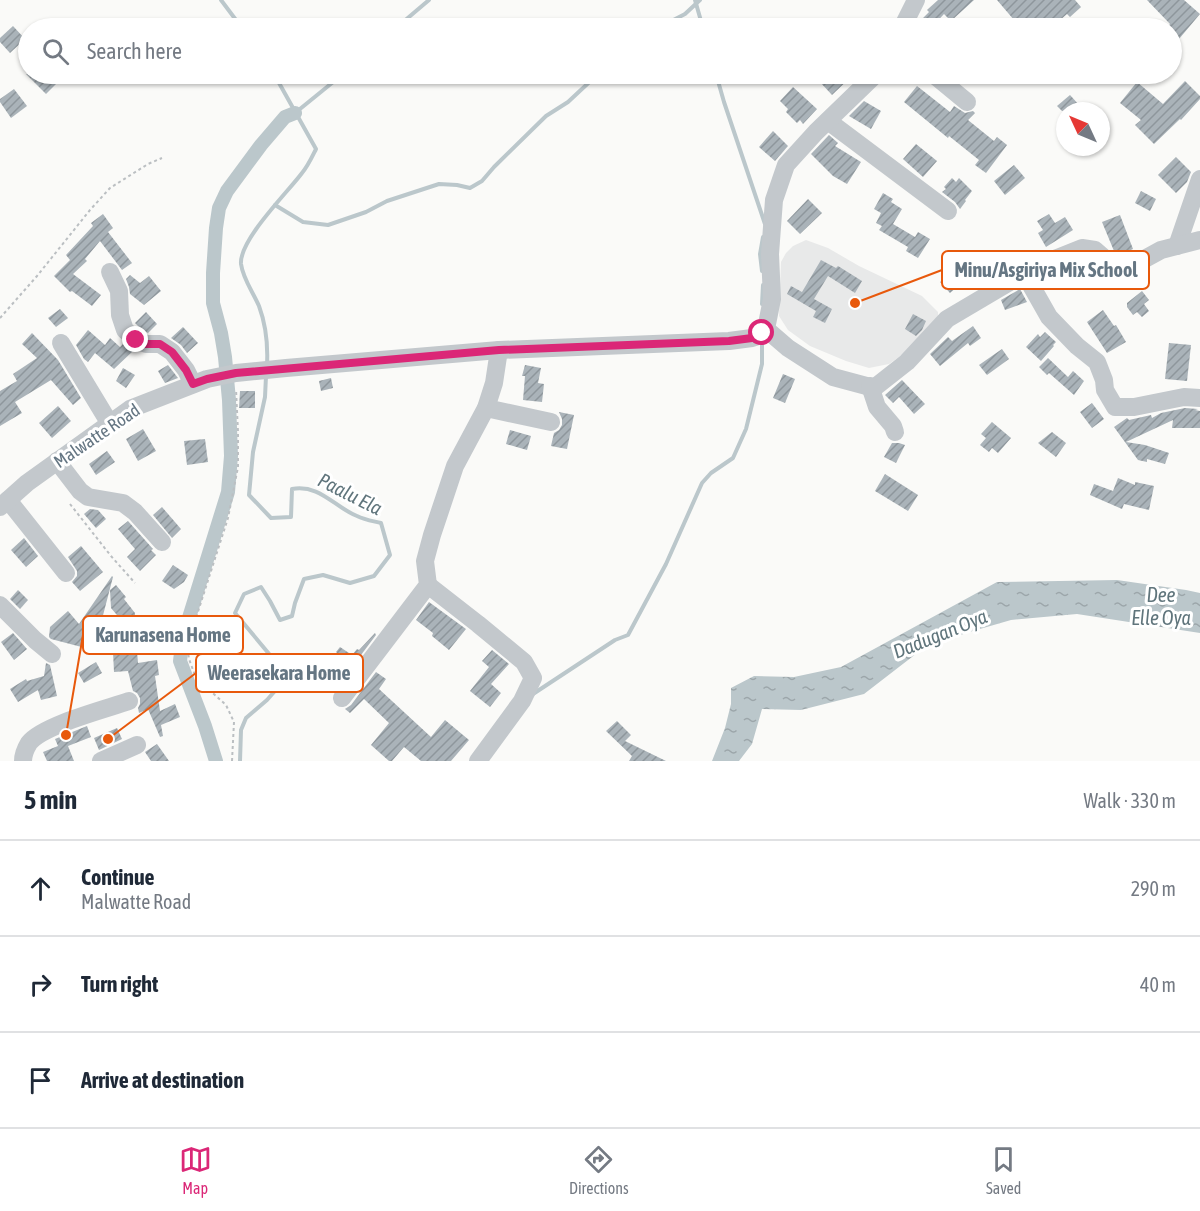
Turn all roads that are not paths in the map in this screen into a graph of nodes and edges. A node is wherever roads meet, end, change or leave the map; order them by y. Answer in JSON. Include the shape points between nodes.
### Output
{"nodes":[{"id":1,"x":916,"y":0,"type":"edge"},
{"id":2,"x":907,"y":18,"type":"edge"},
{"id":3,"x":866,"y":84,"type":"edge"},
{"id":4,"x":945,"y":84,"type":"edge"},
{"id":5,"x":967,"y":102,"type":"dead end"},
{"id":6,"x":828,"y":121,"type":"junction"},
{"id":7,"x":1200,"y":179,"type":"edge"},
{"id":8,"x":948,"y":211,"type":"dead end"},
{"id":9,"x":1200,"y":240,"type":"edge"},
{"id":10,"x":1177,"y":246,"type":"junction"},
{"id":11,"x":110,"y":272,"type":"dead end"},
{"id":12,"x":1023,"y":274,"type":"junction"},
{"id":13,"x":766,"y":329,"type":"junction"},
{"id":14,"x":61,"y":343,"type":"dead end"},
{"id":15,"x":499,"y":350,"type":"junction"},
{"id":16,"x":193,"y":384,"type":"junction"},
{"id":17,"x":870,"y":386,"type":"junction"},
{"id":18,"x":1200,"y":398,"type":"edge"},
{"id":19,"x":486,"y":408,"type":"junction"},
{"id":20,"x":551,"y":422,"type":"dead end"},
{"id":21,"x":110,"y":424,"type":"junction"},
{"id":22,"x":895,"y":432,"type":"dead end"},
{"id":23,"x":57,"y":461,"type":"junction"},
{"id":24,"x":4,"y":503,"type":"edge"},
{"id":25,"x":162,"y":542,"type":"dead end"},
{"id":26,"x":66,"y":573,"type":"dead end"},
{"id":27,"x":428,"y":585,"type":"junction"},
{"id":28,"x":0,"y":605,"type":"edge"},
{"id":29,"x":52,"y":654,"type":"dead end"},
{"id":30,"x":342,"y":698,"type":"dead end"},
{"id":31,"x":129,"y":701,"type":"dead end"},
{"id":32,"x":137,"y":745,"type":"dead end"},
{"id":33,"x":23,"y":761,"type":"edge"},
{"id":34,"x":101,"y":761,"type":"edge"},
{"id":35,"x":478,"y":761,"type":"edge"}],
"edges":[{"from":1,"to":2,"type":"street"},
{"from":3,"to":6,"type":"street"},
{"from":4,"to":5,"type":"street"},
{"from":6,"to":8,"type":"street"},
{"from":6,"to":13,"type":"street","via":[[786,165],[774,200],[772,299]]},
{"from":7,"to":10,"type":"street"},
{"from":9,"to":10,"type":"street"},
{"from":10,"to":12,"type":"street","via":[[1128,268],[1111,264],[1095,250],[1082,248]]},
{"from":11,"to":16,"type":"street","via":[[119,291],[125,330],[136,340],[160,344],[172,352]]},
{"from":12,"to":17,"type":"street","via":[[947,319],[907,362],[874,387]]},
{"from":12,"to":18,"type":"street","via":[[1049,317],[1097,362],[1115,407]]},
{"from":13,"to":15,"type":"street","name":"Malwatte Road","via":[[752,338],[729,341]]},
{"from":13,"to":17,"type":"street","via":[[833,376]]},
{"from":14,"to":21,"type":"street"},
{"from":15,"to":16,"type":"street","name":"Malwatte Road","via":[[236,373]]},
{"from":15,"to":19,"type":"street"},
{"from":16,"to":21,"type":"street","name":"Malwatte Road","via":[[130,409]]},
{"from":17,"to":22,"type":"street","via":[[877,407]]},
{"from":19,"to":20,"type":"street"},
{"from":19,"to":27,"type":"street","via":[[455,466],[432,535],[425,561]]},
{"from":21,"to":23,"type":"street","name":"Malwatte Road"},
{"from":23,"to":24,"type":"street","name":"Malwatte Road"},
{"from":23,"to":25,"type":"street","via":[[80,491],[88,497],[123,503]]},
{"from":24,"to":26,"type":"street"},
{"from":27,"to":30,"type":"street"},
{"from":27,"to":35,"type":"street","via":[[524,662],[533,678],[522,701]]},
{"from":28,"to":29,"type":"street"},
{"from":31,"to":33,"type":"street","via":[[37,736],[29,743]]},
{"from":32,"to":34,"type":"street"}]}
